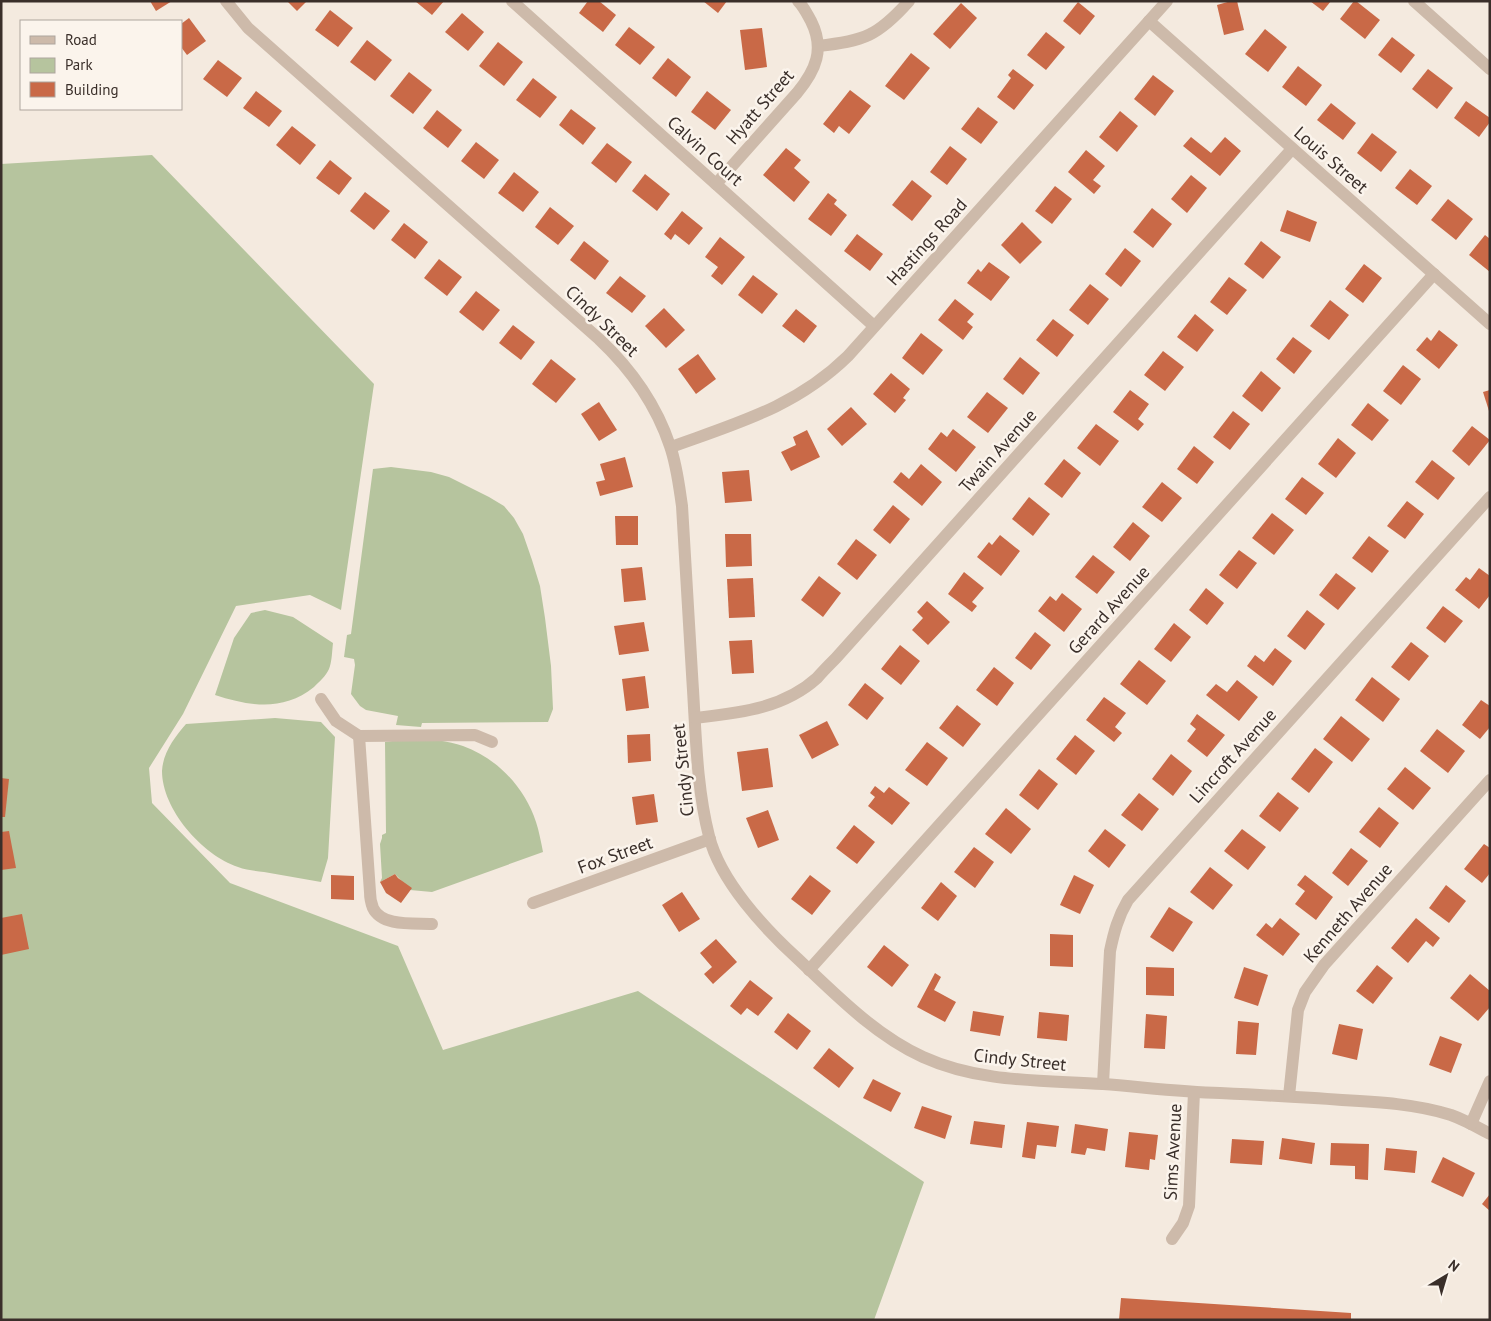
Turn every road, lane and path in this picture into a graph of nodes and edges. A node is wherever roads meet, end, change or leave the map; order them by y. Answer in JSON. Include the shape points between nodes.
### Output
{"nodes":[{"id":1,"x":226,"y":1,"type":"edge"},
{"id":2,"x":512,"y":1,"type":"edge"},
{"id":3,"x":798,"y":1,"type":"edge"},
{"id":4,"x":910,"y":1,"type":"edge"},
{"id":5,"x":1167,"y":1,"type":"edge"},
{"id":6,"x":1414,"y":1,"type":"edge"},
{"id":7,"x":1149,"y":21,"type":"junction"},
{"id":8,"x":818,"y":46,"type":"junction"},
{"id":9,"x":1490,"y":69,"type":"edge"},
{"id":10,"x":1292,"y":149,"type":"junction"},
{"id":11,"x":716,"y":184,"type":"junction"},
{"id":12,"x":1434,"y":274,"type":"junction"},
{"id":13,"x":1490,"y":324,"type":"edge"},
{"id":14,"x":874,"y":326,"type":"junction"},
{"id":15,"x":671,"y":447,"type":"junction"},
{"id":16,"x":1490,"y":497,"type":"edge"},
{"id":17,"x":321,"y":699,"type":"dead end"},
{"id":18,"x":694,"y":718,"type":"junction"},
{"id":19,"x":359,"y":736,"type":"junction"},
{"id":20,"x":492,"y":742,"type":"dead end"},
{"id":21,"x":1490,"y":780,"type":"edge"},
{"id":22,"x":710,"y":839,"type":"junction"},
{"id":23,"x":534,"y":904,"type":"dead end"},
{"id":24,"x":432,"y":924,"type":"dead end"},
{"id":25,"x":810,"y":970,"type":"junction"},
{"id":26,"x":1490,"y":1082,"type":"edge"},
{"id":27,"x":1103,"y":1084,"type":"junction"},
{"id":28,"x":1194,"y":1092,"type":"junction"},
{"id":29,"x":1289,"y":1096,"type":"junction"},
{"id":30,"x":1471,"y":1124,"type":"junction"},
{"id":31,"x":1490,"y":1134,"type":"edge"},
{"id":32,"x":1172,"y":1239,"type":"dead end"}],
"edges":[{"from":1,"to":15,"type":"street","name":"Cindy Street","via":[[248,28],[615,354],[644,390]]},
{"from":2,"to":11,"type":"street","name":"Calvin Court"},
{"from":3,"to":8,"type":"street","via":[[813,25]]},
{"from":4,"to":8,"type":"street","via":[[894,19],[868,37]]},
{"from":5,"to":7,"type":"street","name":"Hastings Road"},
{"from":6,"to":9,"type":"street"},
{"from":7,"to":10,"type":"street","name":"Louis Street"},
{"from":7,"to":14,"type":"street","name":"Hastings Road"},
{"from":8,"to":11,"type":"street","name":"Hyatt Street","via":[[818,57],[807,81]]},
{"from":10,"to":12,"type":"street","name":"Louis Street"},
{"from":10,"to":18,"type":"street","name":"Twain Avenue","via":[[816,678],[781,701],[764,707]]},
{"from":11,"to":14,"type":"street","name":"Calvin Court"},
{"from":12,"to":13,"type":"street","name":"Louis Street"},
{"from":12,"to":25,"type":"street","name":"Gerard Avenue"},
{"from":14,"to":15,"type":"street","name":"Hastings Road","via":[[831,373],[783,404]]},
{"from":15,"to":18,"type":"street","name":"Cindy Street","via":[[682,506]]},
{"from":16,"to":27,"type":"street","name":"Lincroft Avenue","via":[[1128,900],[1119,915],[1110,951]]},
{"from":17,"to":19,"type":"street","via":[[336,721]]},
{"from":18,"to":22,"type":"street","name":"Cindy Street","via":[[698,771]]},
{"from":19,"to":20,"type":"street","via":[[475,734]]},
{"from":19,"to":24,"type":"street","via":[[373,909],[386,920]]},
{"from":21,"to":29,"type":"street","name":"Kenneth Avenue","via":[[1324,965],[1305,992],[1298,1010]]},
{"from":22,"to":23,"type":"street","name":"Fox Street"},
{"from":22,"to":25,"type":"street","name":"Cindy Street","via":[[723,870],[748,906]]},
{"from":25,"to":27,"type":"street","name":"Cindy Street","via":[[866,1021],[924,1058],[954,1069],[1005,1079]]},
{"from":26,"to":30,"type":"street"},
{"from":27,"to":28,"type":"street","name":"Cindy Street"},
{"from":28,"to":29,"type":"street","name":"Cindy Street"},
{"from":28,"to":32,"type":"street","name":"Sims Avenue","via":[[1189,1206]]},
{"from":29,"to":30,"type":"street","name":"Cindy Street","via":[[1386,1102],[1423,1108]]},
{"from":30,"to":31,"type":"street","name":"Cindy Street"}]}
